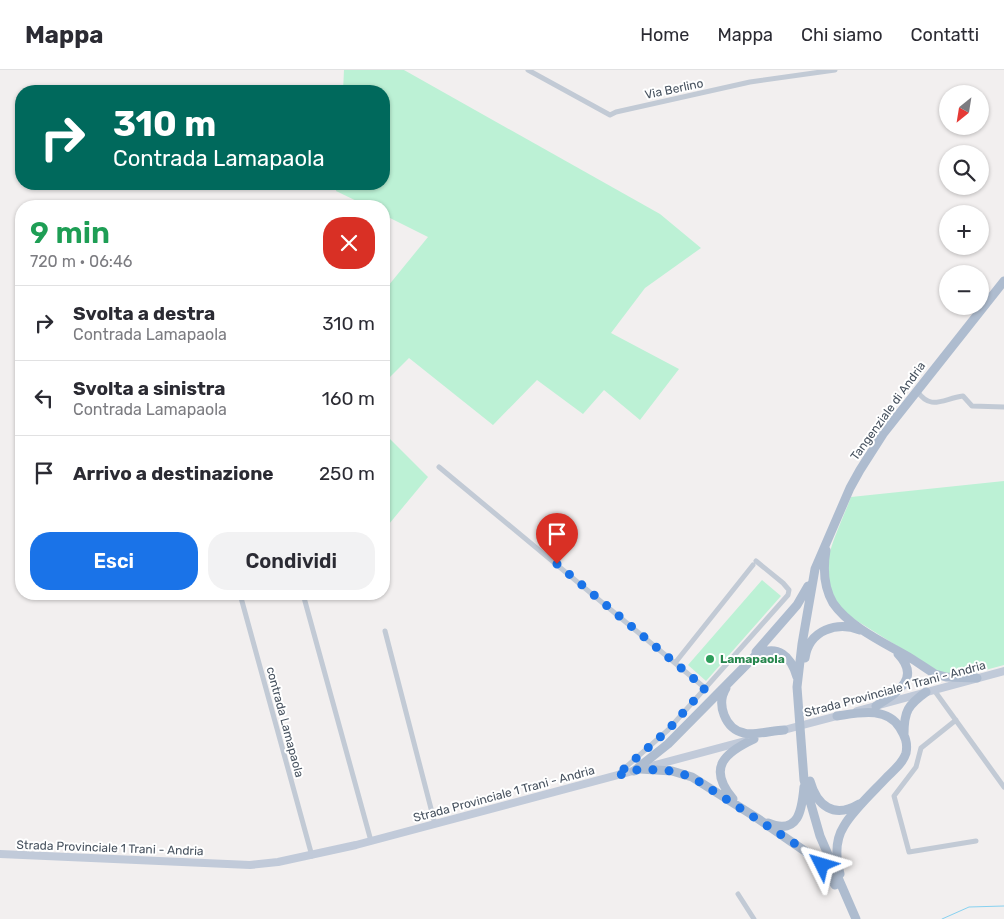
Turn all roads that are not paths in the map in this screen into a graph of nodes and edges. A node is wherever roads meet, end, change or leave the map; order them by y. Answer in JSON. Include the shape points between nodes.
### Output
{"nodes":[{"id":1,"x":528,"y":70,"type":"edge"},
{"id":2,"x":835,"y":70,"type":"edge"},
{"id":3,"x":1004,"y":281,"type":"edge"},
{"id":4,"x":917,"y":391,"type":"junction"},
{"id":5,"x":1004,"y":407,"type":"edge"},
{"id":6,"x":438,"y":467,"type":"dead end"},
{"id":7,"x":832,"y":528,"type":"junction"},
{"id":8,"x":814,"y":574,"type":"junction"},
{"id":9,"x":242,"y":600,"type":"edge"},
{"id":10,"x":305,"y":600,"type":"edge"},
{"id":11,"x":385,"y":631,"type":"dead end"},
{"id":12,"x":867,"y":633,"type":"junction"},
{"id":13,"x":893,"y":649,"type":"junction"},
{"id":14,"x":675,"y":662,"type":"junction"},
{"id":15,"x":742,"y":668,"type":"junction"},
{"id":16,"x":1004,"y":671,"type":"edge"},
{"id":17,"x":734,"y":677,"type":"junction"},
{"id":18,"x":977,"y":678,"type":"junction"},
{"id":19,"x":797,"y":680,"type":"junction"},
{"id":20,"x":705,"y":688,"type":"junction"},
{"id":21,"x":930,"y":691,"type":"junction"},
{"id":22,"x":797,"y":697,"type":"junction"},
{"id":23,"x":876,"y":706,"type":"junction"},
{"id":24,"x":837,"y":716,"type":"junction"},
{"id":25,"x":956,"y":720,"type":"junction"},
{"id":26,"x":784,"y":730,"type":"junction"},
{"id":27,"x":904,"y":734,"type":"junction"},
{"id":28,"x":754,"y":739,"type":"junction"},
{"id":29,"x":803,"y":759,"type":"junction"},
{"id":30,"x":637,"y":770,"type":"junction"},
{"id":31,"x":616,"y":776,"type":"junction"},
{"id":32,"x":804,"y":780,"type":"junction"},
{"id":33,"x":1004,"y":787,"type":"edge"},
{"id":34,"x":863,"y":802,"type":"junction"},
{"id":35,"x":739,"y":807,"type":"junction"},
{"id":36,"x":757,"y":818,"type":"junction"},
{"id":37,"x":435,"y":824,"type":"junction"},
{"id":38,"x":371,"y":841,"type":"junction"},
{"id":39,"x":976,"y":841,"type":"dead end"},
{"id":40,"x":0,"y":854,"type":"edge"},
{"id":41,"x":312,"y":856,"type":"junction"},
{"id":42,"x":738,"y":894,"type":"dead end"},
{"id":43,"x":845,"y":896,"type":"junction"},
{"id":44,"x":849,"y":907,"type":"junction"},
{"id":45,"x":754,"y":919,"type":"edge"},
{"id":46,"x":856,"y":919,"type":"edge"}],
"edges":[{"from":1,"to":2,"type":"street","name":"Via Berlino","via":[[610,115],[750,82]]},
{"from":3,"to":4,"type":"main road","name":"Tangenziale di Andria"},
{"from":4,"to":5,"type":"street","via":[[930,403],[963,396],[972,406]]},
{"from":4,"to":7,"type":"main road","name":"Tangenziale di Andria","via":[[860,470]]},
{"from":6,"to":14,"type":"street"},
{"from":7,"to":8,"type":"main road","name":"Tangenziale di Andria"},
{"from":7,"to":12,"type":"main road","via":[[824,561],[827,590],[842,614]]},
{"from":8,"to":15,"type":"main road","via":[[797,605]]},
{"from":8,"to":19,"type":"main road","name":"Tangenziale di Andria"},
{"from":9,"to":41,"type":"street","name":"contrada Lamapaola"},
{"from":10,"to":38,"type":"street"},
{"from":11,"to":37,"type":"street"},
{"from":12,"to":13,"type":"main road"},
{"from":12,"to":22,"type":"main road","via":[[839,626],[828,628],[816,636],[806,652]]},
{"from":13,"to":18,"type":"main road","via":[[940,676]]},
{"from":13,"to":23,"type":"main road","via":[[907,667],[906,680],[899,691]]},
{"from":14,"to":20,"type":"street"},
{"from":14,"to":20,"type":"street","via":[[755,563],[783,583],[789,590],[788,594]]},
{"from":15,"to":17,"type":"main road"},
{"from":15,"to":19,"type":"main road","via":[[756,655],[775,650],[791,663]]},
{"from":16,"to":18,"type":"main road","name":"Strada Provinciale 1 Trani - Andria"},
{"from":17,"to":26,"type":"main road","via":[[724,691],[722,701],[728,722],[744,734]]},
{"from":17,"to":30,"type":"main road","via":[[668,744]]},
{"from":18,"to":21,"type":"main road","name":"Strada Provinciale 1 Trani - Andria"},
{"from":19,"to":22,"type":"main road","name":"Tangenziale di Andria"},
{"from":20,"to":31,"type":"street","via":[[668,730]]},
{"from":21,"to":23,"type":"main road","name":"Strada Provinciale 1 Trani - Andria"},
{"from":21,"to":25,"type":"street"},
{"from":21,"to":27,"type":"main road","via":[[908,708]]},
{"from":22,"to":29,"type":"main road","name":"Tangenziale di Andria"},
{"from":23,"to":24,"type":"main road","name":"Strada Provinciale 1 Trani - Andria"},
{"from":24,"to":26,"type":"main road","name":"Strada Provinciale 1 Trani - Andria"},
{"from":24,"to":27,"type":"main road","via":[[881,714],[897,722]]},
{"from":25,"to":33,"type":"street"},
{"from":25,"to":39,"type":"street","via":[[921,748],[916,767],[894,796],[909,852]]},
{"from":26,"to":28,"type":"main road","name":"Strada Provinciale 1 Trani - Andria"},
{"from":27,"to":34,"type":"main road","via":[[907,742],[903,759]]},
{"from":28,"to":30,"type":"main road","name":"Strada Provinciale 1 Trani - Andria"},
{"from":28,"to":35,"type":"main road","via":[[732,750],[722,763],[720,772],[723,786]]},
{"from":29,"to":32,"type":"main road","name":"Tangenziale di Andria"},
{"from":29,"to":34,"type":"main road","via":[[815,794],[826,807],[845,810]]},
{"from":30,"to":31,"type":"main road","name":"Strada Provinciale 1 Trani - Andria"},
{"from":30,"to":35,"type":"main road","via":[[686,774]]},
{"from":31,"to":37,"type":"main road","name":"Strada Provinciale 1 Trani - Andria"},
{"from":32,"to":36,"type":"main road","via":[[802,805],[795,821],[782,826]]},
{"from":32,"to":43,"type":"main road","name":"Tangenziale di Andria","via":[[820,836]]},
{"from":34,"to":43,"type":"main road","via":[[839,836],[837,859]]},
{"from":35,"to":36,"type":"main road"},
{"from":36,"to":44,"type":"main road","via":[[822,865]]},
{"from":37,"to":38,"type":"main road","name":"Strada Provinciale 1 Trani - Andria"},
{"from":38,"to":41,"type":"main road","name":"Strada Provinciale 1 Trani - Andria"},
{"from":40,"to":41,"type":"main road","name":"Strada Provinciale 1 Trani - Andria","via":[[250,865]]},
{"from":42,"to":45,"type":"street"},
{"from":43,"to":44,"type":"main road","name":"Tangenziale di Andria"},
{"from":44,"to":46,"type":"main road","name":"Tangenziale di Andria"}]}
